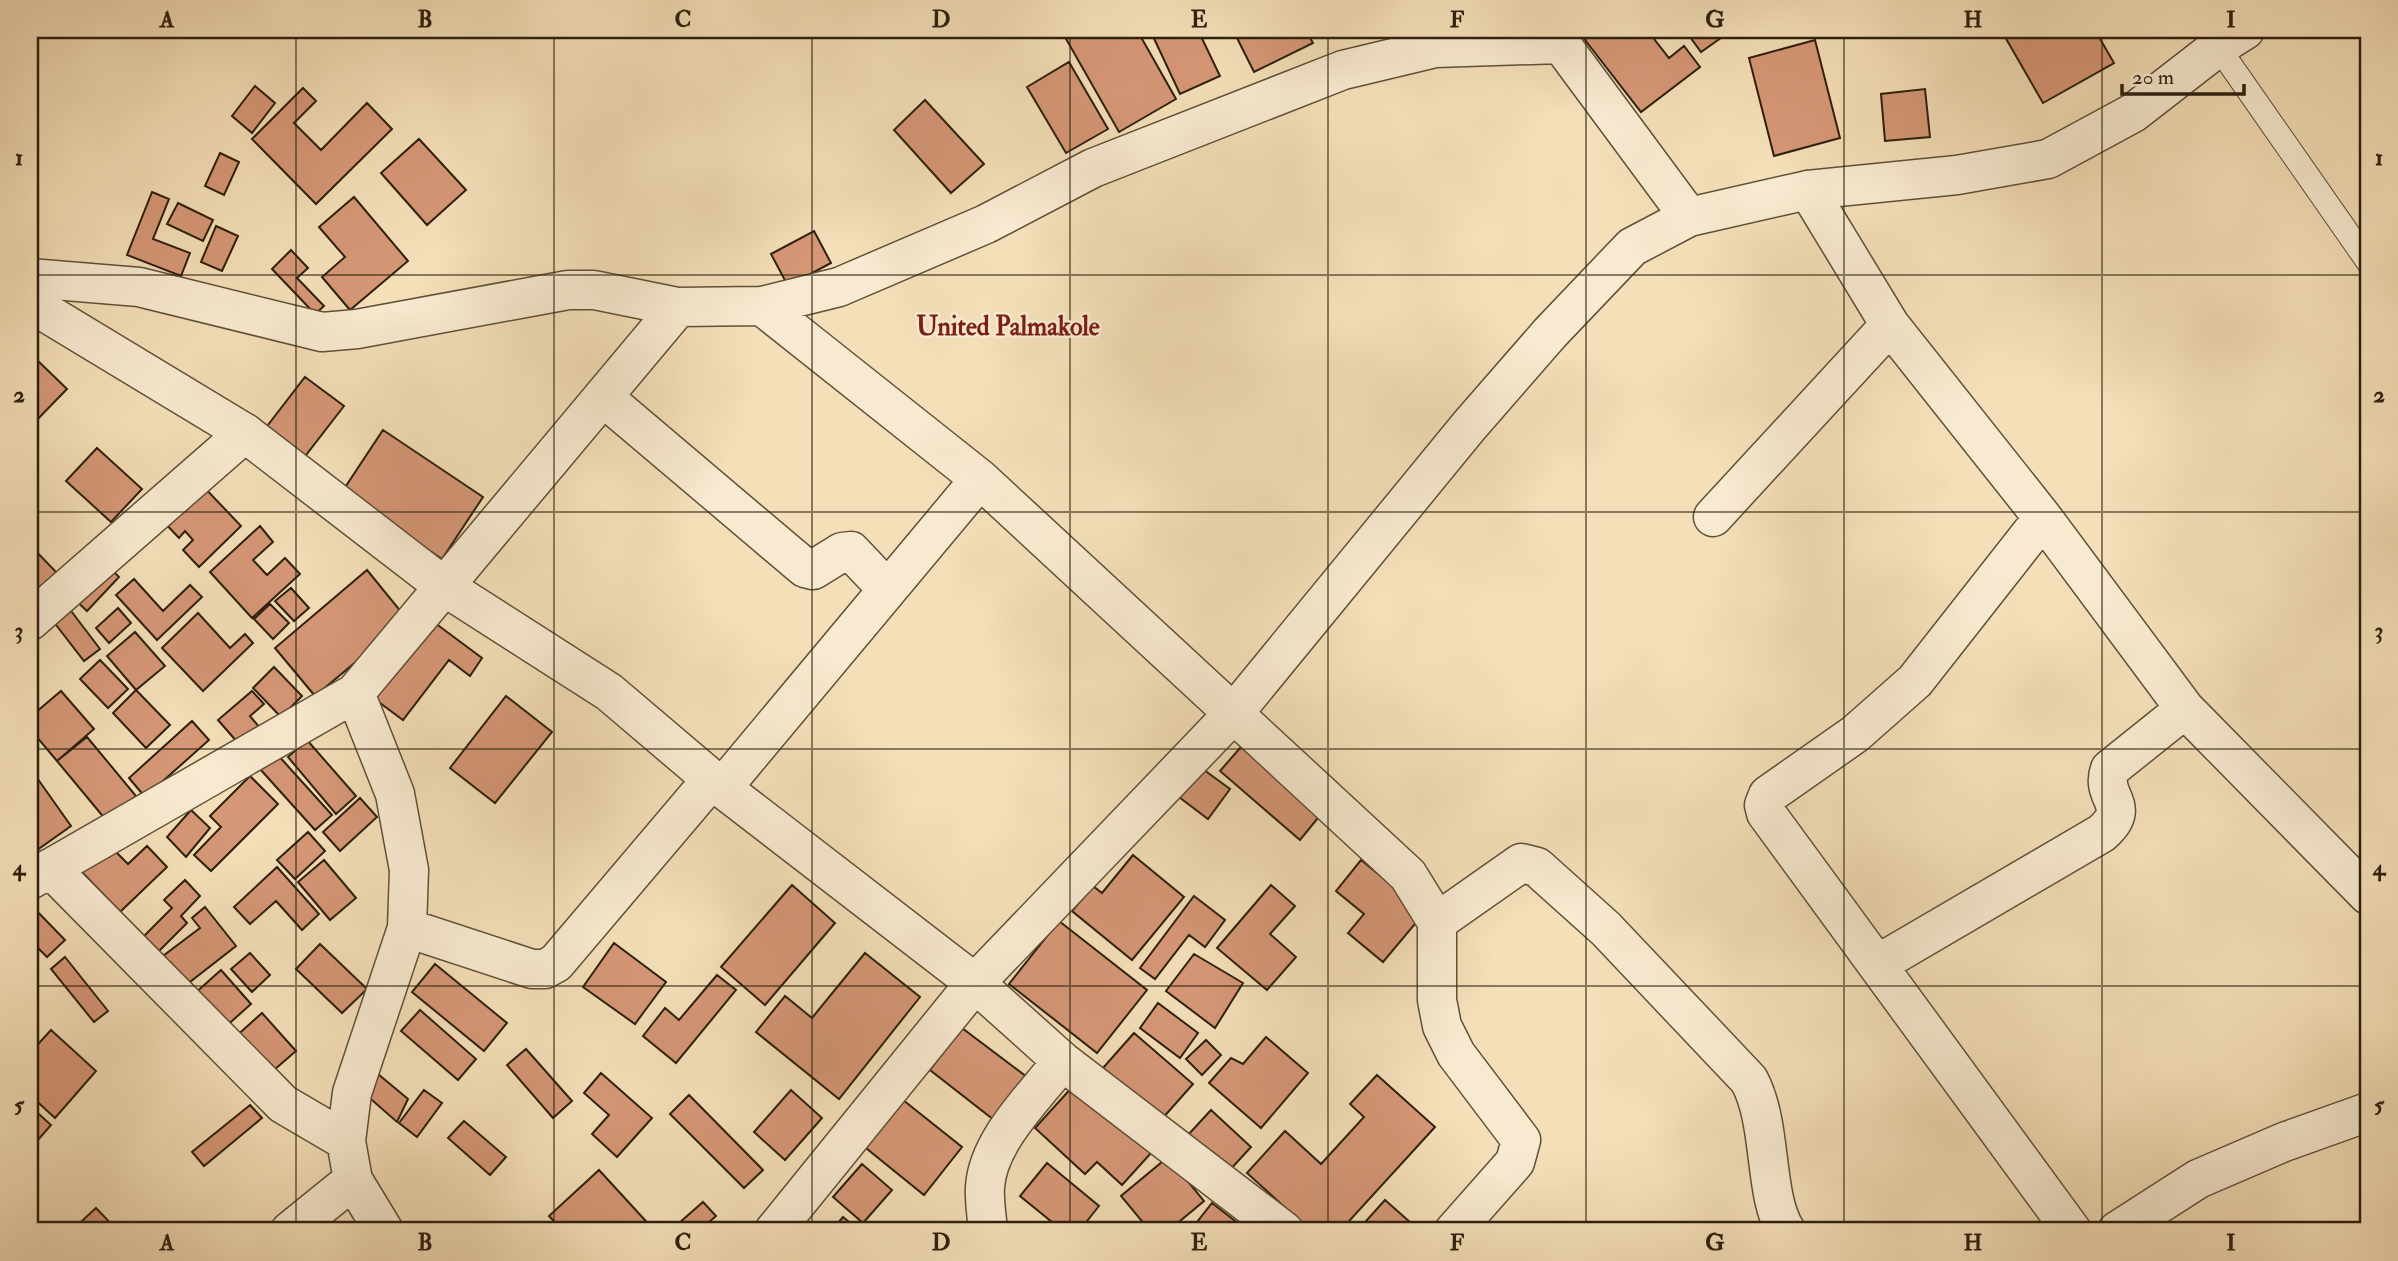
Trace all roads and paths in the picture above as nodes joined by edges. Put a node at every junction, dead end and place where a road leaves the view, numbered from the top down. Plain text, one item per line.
1 (1566, 34) edge
2 (2231, 38) edge
3 (1808, 190) junction
4 (1689, 217) junction
5 (2368, 262) edge
6 (30, 278) edge
7 (30, 303) edge
8 (762, 306) junction
9 (678, 307) junction
10 (1890, 325) junction
11 (604, 397) junction
12 (245, 433) junction
13 (980, 479) junction
14 (1713, 517) dead end
15 (2043, 518) junction
16 (445, 587) junction
17 (887, 589) junction
18 (30, 621) edge
19 (355, 693) junction
20 (2185, 709) junction
21 (1233, 713) junction
22 (717, 784) junction
23 (40, 874) edge
24 (2368, 895) edge
25 (1437, 922) junction
26 (407, 928) junction
27 (1878, 964) junction
28 (975, 983) junction
29 (1062, 1061) junction
30 (2368, 1112) edge
31 (346, 1141) junction
32 (353, 1180) junction
33 (290, 1231) edge
34 (384, 1231) edge
35 (774, 1231) edge
36 (988, 1231) edge
37 (1284, 1231) edge
38 (1454, 1231) edge
39 (1786, 1231) edge
40 (2072, 1231) edge
41 (2117, 1231) edge

1 - 4 street
1 - 8 street
2 - 3 street
2 - 5 lane
3 - 4 street
3 - 10 street
4 - 21 street
6 - 9 street
7 - 12 street
8 - 9 street
8 - 13 street
9 - 11 street
10 - 14 street
10 - 15 street
11 - 16 street
11 - 17 street
12 - 16 street
12 - 18 street
13 - 17 street
13 - 21 street
15 - 20 street
15 - 27 street
16 - 19 street
16 - 22 street
17 - 22 street
19 - 23 street
19 - 26 street
20 - 24 street
20 - 27 street
21 - 25 street
21 - 28 street
22 - 26 street
22 - 28 street
23 - 31 street
25 - 38 street
25 - 39 street
26 - 31 street
27 - 40 street
28 - 29 street
28 - 35 street
29 - 36 street
29 - 37 street
30 - 41 street
31 - 32 street
32 - 33 street
32 - 34 street

